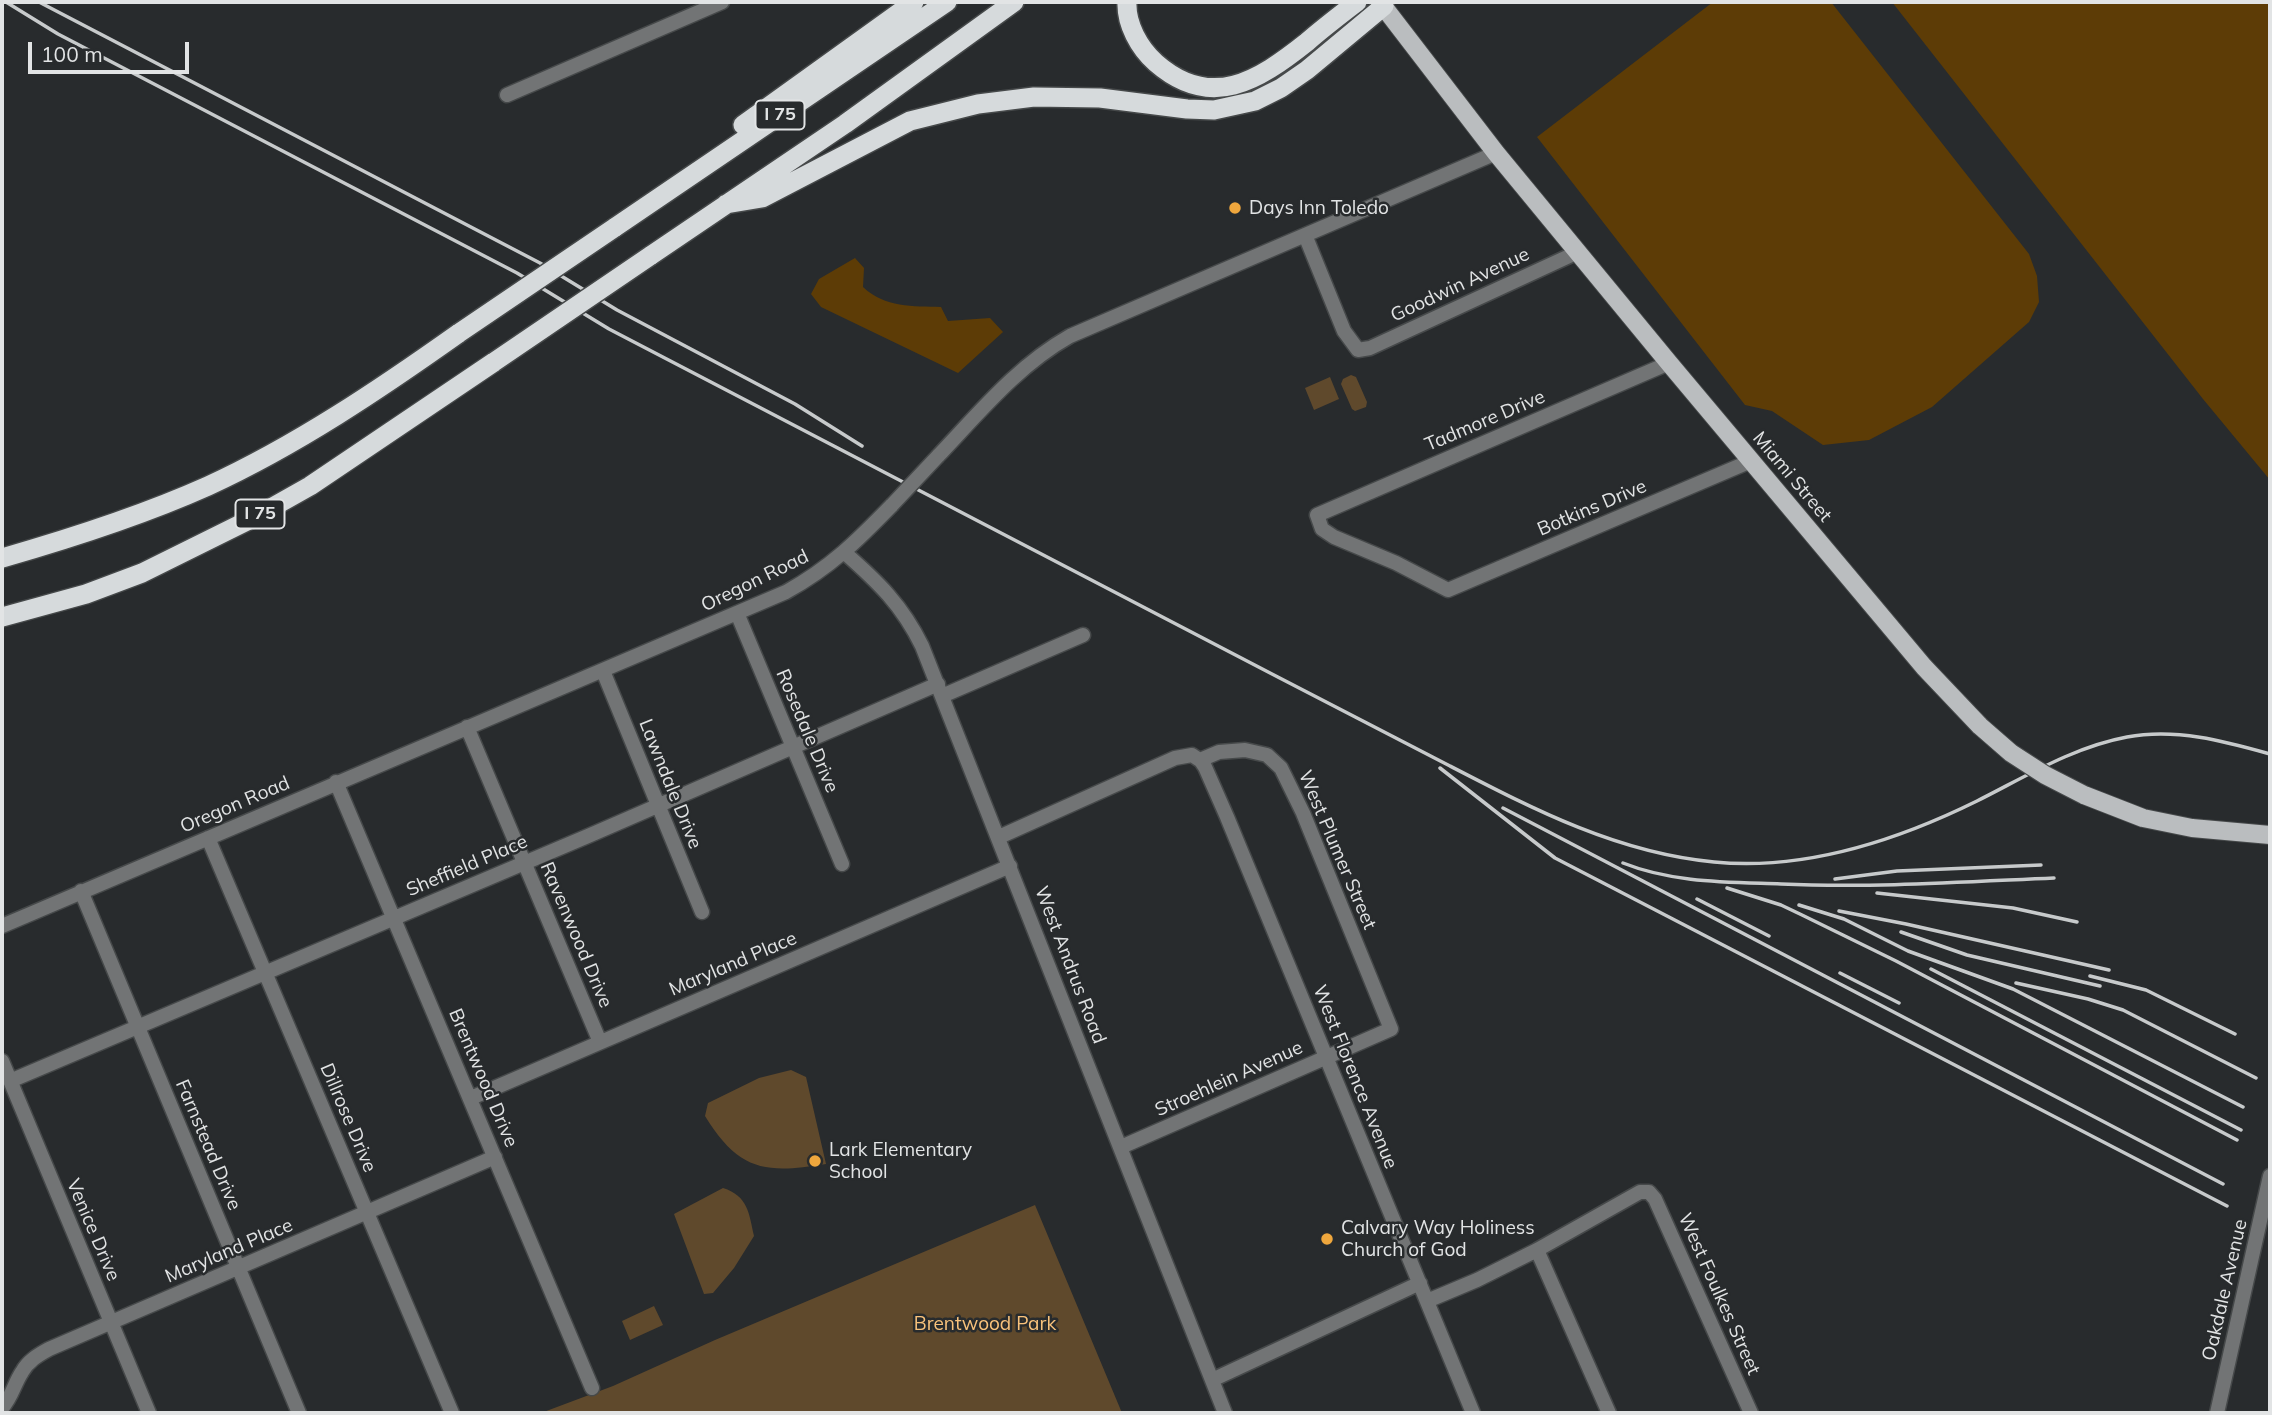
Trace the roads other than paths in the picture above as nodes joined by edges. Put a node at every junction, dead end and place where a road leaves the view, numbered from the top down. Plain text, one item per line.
1 (722, 2) edge
2 (914, 2) edge
3 (947, 2) edge
4 (1014, 2) edge
5 (1127, 2) edge
6 (1357, 2) edge
7 (1382, 4) edge
8 (507, 95) dead end
9 (1496, 153) junction
10 (726, 204) junction
11 (614, 228) junction
12 (1305, 235) junction
13 (1578, 252) junction
14 (1669, 363) junction
15 (1751, 461) junction
16 (845, 553) junction
17 (2, 558) edge
18 (1448, 590) joint
19 (737, 613) junction
20 (5, 617) edge
21 (1083, 635) dead end
22 (603, 671) junction
23 (940, 690) junction
24 (467, 727) junction
25 (793, 747) junction
26 (1198, 758) junction
27 (336, 782) junction
28 (660, 805) junction
29 (2270, 835) edge
30 (208, 838) junction
31 (999, 838) junction
32 (524, 862) junction
33 (842, 864) dead end
34 (1010, 866) junction
35 (81, 891) junction
36 (702, 912) dead end
37 (394, 918) junction
38 (2, 926) edge
39 (266, 973) junction
40 (138, 1027) junction
41 (1391, 1029) joint
42 (600, 1042) junction
43 (1327, 1058) junction
44 (2, 1061) edge
45 (10, 1081) junction
46 (471, 1098) junction
47 (1121, 1147) junction
48 (495, 1157) junction
49 (2270, 1176) edge
50 (367, 1213) junction
51 (1537, 1250) junction
52 (238, 1268) junction
53 (1420, 1283) junction
54 (1427, 1301) junction
55 (112, 1322) junction
56 (1212, 1380) junction
57 (593, 1388) dead end
58 (2, 1408) edge
59 (149, 1413) edge
60 (299, 1413) edge
61 (452, 1413) edge
62 (1225, 1413) edge
63 (1473, 1413) edge
64 (1609, 1413) edge
65 (1751, 1413) edge
66 (2217, 1413) edge

1 - 8 street
2 - 11 highway
3 - 11 highway, I 75 / I 75
4 - 10 highway, I 75
5 - 6 highway
7 - 9 main road, Miami Street
7 - 10 highway
9 - 12 street, Oregon Road
9 - 13 main road, Miami Street
10 - 20 highway, I 75 / I 75, bridge
11 - 17 highway, I 75 / I 75, bridge
12 - 13 street, Goodwin Avenue
12 - 16 street, Oregon Road, bridge
13 - 14 main road, Miami Street
14 - 15 main road, Miami Street
14 - 18 street, Tadmore Drive
15 - 18 street, Botkins Drive
15 - 29 main road, Miami Street, bridge
16 - 19 street, Oregon Road
16 - 23 street, West Andrus Road
19 - 22 street, Oregon Road
19 - 25 street, Rosedale Drive
21 - 23 street, Sheffield Place
22 - 24 street, Oregon Road
22 - 28 street, Lawndale Drive
23 - 25 street, Sheffield Place
23 - 31 street, West Andrus Road
24 - 27 street, Oregon Road
24 - 32 street, Ravenwood Drive
25 - 28 street, Sheffield Place
25 - 33 street, Rosedale Drive
26 - 31 street, West Plumer Street
26 - 41 street, West Plumer Street
26 - 43 street, West Florence Avenue
27 - 30 street, Oregon Road
27 - 37 street, Brentwood Drive
28 - 32 street, Sheffield Place
28 - 36 street, Lawndale Drive
30 - 35 street, Oregon Road
30 - 39 street, Dillrose Drive
31 - 34 street, West Andrus Road
32 - 37 street, Sheffield Place
32 - 42 street, Ravenwood Drive
34 - 42 street, Maryland Place
34 - 47 street, West Andrus Road
35 - 38 street, Oregon Road
35 - 40 street, Farnstead Drive
37 - 39 street, Sheffield Place
37 - 46 street, Brentwood Drive
39 - 40 street, Sheffield Place
39 - 50 street, Dillrose Drive
40 - 45 street, Sheffield Place
40 - 52 street, Farnstead Drive
41 - 43 street, Stroehlein Avenue
42 - 46 street, Maryland Place
43 - 47 street, Stroehlein Avenue
43 - 53 street, West Florence Avenue
44 - 45 street, Venice Drive
45 - 55 street, Venice Drive
46 - 48 street, Brentwood Drive
47 - 56 street, West Andrus Road
48 - 50 street, Maryland Place
48 - 57 street, Brentwood Drive
49 - 66 street, Oakdale Avenue
50 - 52 street, Maryland Place
50 - 61 street, Dillrose Drive
51 - 54 street
51 - 64 street
51 - 65 street, West Foulkes Street
52 - 55 street, Maryland Place
52 - 60 street, Farnstead Drive
53 - 54 street, West Florence Avenue
53 - 56 street
54 - 63 street, West Florence Avenue
55 - 58 street, Maryland Place
55 - 59 street, Venice Drive
56 - 62 street, West Andrus Road

